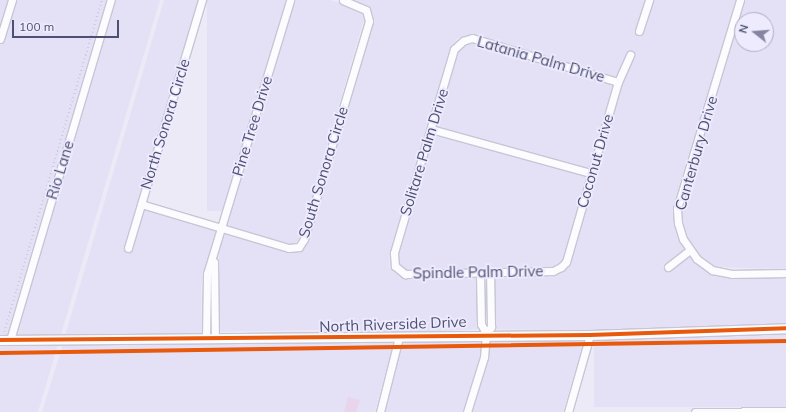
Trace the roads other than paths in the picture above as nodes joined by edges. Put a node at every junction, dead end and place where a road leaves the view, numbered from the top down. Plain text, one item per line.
1 (12, 0) edge
2 (110, 0) edge
3 (202, 0) edge
4 (290, 0) edge
5 (343, 0) edge
6 (649, 0) edge
7 (740, 0) edge
8 (640, 31) dead end
9 (0, 39) edge
10 (463, 41) joint
11 (630, 55) dead end
12 (618, 82) junction
13 (431, 129) junction
14 (591, 173) junction
15 (141, 204) junction
16 (221, 228) junction
17 (128, 248) dead end
18 (690, 250) junction
19 (395, 266) joint
20 (561, 267) joint
21 (668, 267) dead end
22 (480, 272) junction
23 (490, 272) junction
24 (786, 273) edge
25 (786, 328) edge
26 (486, 333) junction
27 (590, 334) junction
28 (399, 337) junction
29 (210, 339) junction
30 (0, 340) edge
31 (10, 340) junction
32 (786, 411) edge
33 (380, 412) edge
34 (468, 412) edge
35 (568, 412) edge
36 (695, 412) edge
37 (774, 412) edge

1 - 9 street
2 - 31 street, Rio Lane
3 - 15 street, North Sonora Circle
4 - 16 street, Pine Tree Drive
5 - 16 street, South Sonora Circle
6 - 8 street
7 - 18 street, Canterbury Drive
10 - 12 street, Latania Palm Drive
10 - 13 street, Solitare Palm Drive
11 - 12 street, Coconut Drive
12 - 14 street, Coconut Drive
13 - 14 street
13 - 19 street, Solitare Palm Drive
14 - 20 street, Coconut Drive
15 - 16 street, South Sonora Circle
15 - 17 street, North Sonora Circle
16 - 29 street, Pine Tree Drive
18 - 21 street
18 - 24 street, Canterbury Drive
19 - 22 street, Spindle Palm Drive
20 - 23 street, Spindle Palm Drive
22 - 23 street, Spindle Palm Drive
22 - 26 street
23 - 26 street
25 - 27 street, North Riverside Drive
26 - 27 street, North Riverside Drive
26 - 28 street, North Riverside Drive
26 - 34 street
27 - 35 street
28 - 29 street, North Riverside Drive
28 - 33 street
29 - 31 street, North Riverside Drive
30 - 31 street, North Riverside Drive
32 - 37 street
36 - 37 street

